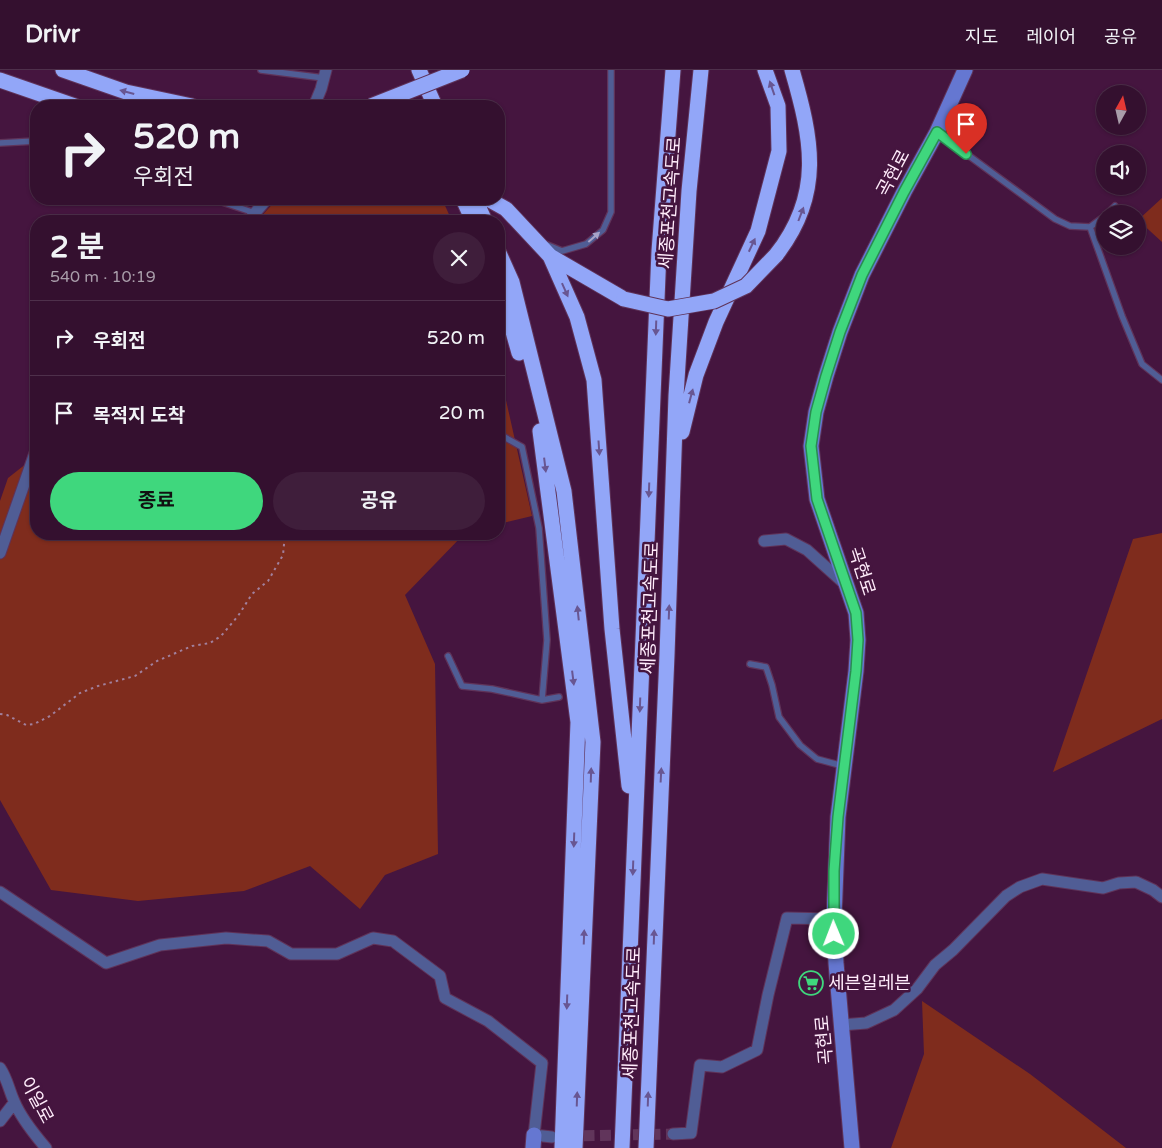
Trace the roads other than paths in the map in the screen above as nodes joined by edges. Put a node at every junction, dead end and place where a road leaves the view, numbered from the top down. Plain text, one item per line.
1 (63, 70) edge
2 (261, 70) edge
3 (408, 70) edge
4 (419, 70) edge
5 (462, 70) edge
6 (610, 70) edge
7 (673, 70) edge
8 (701, 70) edge
9 (765, 70) edge
10 (792, 70) edge
11 (965, 70) edge
12 (324, 74) edge
13 (0, 80) edge
14 (58, 100) edge
15 (164, 100) edge
16 (316, 100) edge
17 (386, 100) edge
18 (420, 100) edge
19 (432, 100) edge
20 (937, 132) junction
21 (30, 141) edge
22 (0, 143) edge
23 (226, 205) edge
24 (262, 205) edge
25 (499, 205) edge
26 (247, 215) edge
27 (253, 215) edge
28 (1096, 222) edge
29 (1090, 227) junction
30 (534, 239) junction
31 (550, 256) junction
32 (505, 266) edge
33 (505, 301) edge
34 (1162, 380) edge
35 (505, 437) edge
36 (30, 467) edge
37 (672, 513) junction
38 (764, 541) dead end
39 (0, 553) edge
40 (849, 588) junction
41 (448, 656) dead end
42 (750, 664) dead end
43 (559, 697) dead end
44 (542, 700) junction
45 (843, 766) junction
46 (634, 837) junction
47 (0, 892) edge
48 (1162, 897) edge
49 (834, 919) junction
50 (841, 1025) junction
51 (0, 1068) edge
52 (14, 1102) junction
53 (0, 1121) edge
54 (673, 1134) tunnel mouth
55 (534, 1141) edge
56 (557, 1142) edge
57 (46, 1148) edge
58 (575, 1148) edge
59 (622, 1148) edge
60 (646, 1148) edge
61 (852, 1148) edge

15 -> 1 highway
2 - 12 lane
3 - 18 highway
4 - 19 highway
5 - 17 highway, bridge
30 -> 6 lane
7 -> 46 highway, 세종포천고속도로
8 - 37 highway, 세종포천고속도로
37 -> 9 highway
31 -> 10 highway, bridge
11 - 20 main road, 곡현로
12 - 16 street
13 - 14 highway
20 - 29 lane
20 - 40 main road, 곡현로
21 - 22 lane
23 - 26 lane
24 - 27 street
25 - 30 highway
28 - 29 lane
29 - 34 lane
30 - 31 highway
31 -> 46 highway
58 -> 32 highway
33 -> 56 highway
35 - 44 lane
36 - 39 street
60 -> 37 highway, 세종포천고속도로
38 - 40 street
40 - 45 main road, 곡현로
41 - 44 lane
42 - 45 lane
43 - 44 lane
45 - 49 main road, 곡현로
46 -> 59 highway, 세종포천고속도로
47 - 55 street
48 - 50 street
49 - 50 main road, 곡현로
49 - 54 street
50 - 61 main road, 곡현로
51 - 52 street, 이일로
52 - 53 street
52 - 57 street, 이일로
55 - 56 street

